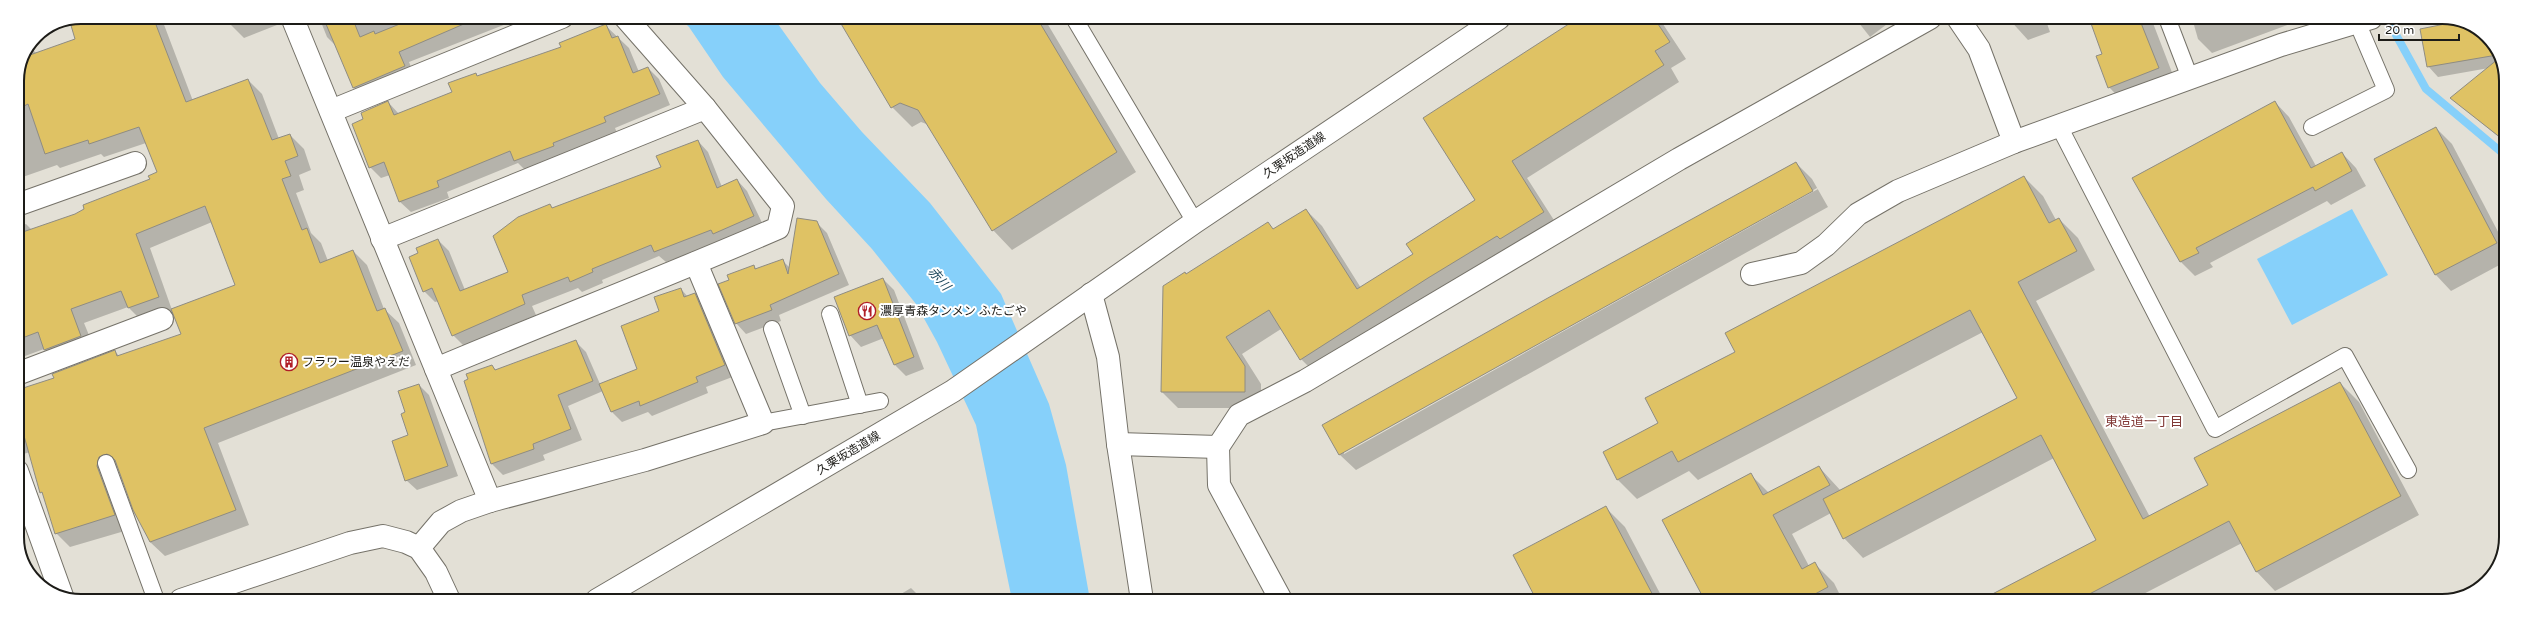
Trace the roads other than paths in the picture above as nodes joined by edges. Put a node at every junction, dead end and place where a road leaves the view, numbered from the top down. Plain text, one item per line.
1 (295, 24) edge
2 (545, 24) edge
3 (632, 24) edge
4 (1078, 24) edge
5 (1490, 24) edge
6 (1919, 24) edge
7 (1962, 24) edge
8 (2169, 24) edge
9 (2351, 24) edge
10 (2365, 24) edge
11 (2190, 78) junction
12 (705, 108) junction
13 (330, 111) junction
14 (2059, 126) junction
15 (2312, 127) dead end
16 (2014, 142) junction
17 (135, 163) dead end
18 (24, 203) edge
19 (1195, 222) junction
20 (382, 239) junction
21 (696, 263) junction
22 (1752, 274) dead end
23 (1091, 294) junction
24 (830, 314) dead end
25 (162, 320) dead end
26 (772, 329) dead end
27 (436, 369) junction
28 (24, 371) edge
29 (880, 401) dead end
30 (860, 405) junction
31 (802, 416) junction
32 (762, 423) junction
33 (1118, 444) junction
34 (1218, 447) junction
35 (106, 463) dead end
36 (2408, 470) dead end
37 (24, 490) edge
38 (490, 501) junction
39 (419, 548) junction
40 (60, 589) edge
41 (154, 594) edge
42 (199, 594) edge
43 (445, 594) edge
44 (607, 594) edge
45 (1141, 594) edge
46 (1278, 594) edge

1 - 13 street
2 - 13 street
3 - 12 street
4 - 19 lane
5 - 19 street, 久栗坂造道線
6 - 34 street
7 - 16 street
8 - 11 lane
9 - 11 street
10 - 15 lane
11 - 14 street
12 - 20 street
12 - 21 street
13 - 20 street
14 - 16 street
14 - 36 lane
16 - 22 street
17 - 18 street
19 - 23 street, 久栗坂造道線
20 - 27 street
21 - 27 street
21 - 32 street
23 - 33 street
23 - 44 street, 久栗坂造道線
24 - 30 lane
25 - 28 street
26 - 31 lane
27 - 38 street
29 - 30 lane
30 - 31 lane
31 - 32 lane
32 - 38 street
33 - 34 street
33 - 45 street
34 - 46 street
35 - 41 lane
37 - 40 street
38 - 39 street
39 - 42 street
39 - 43 street

